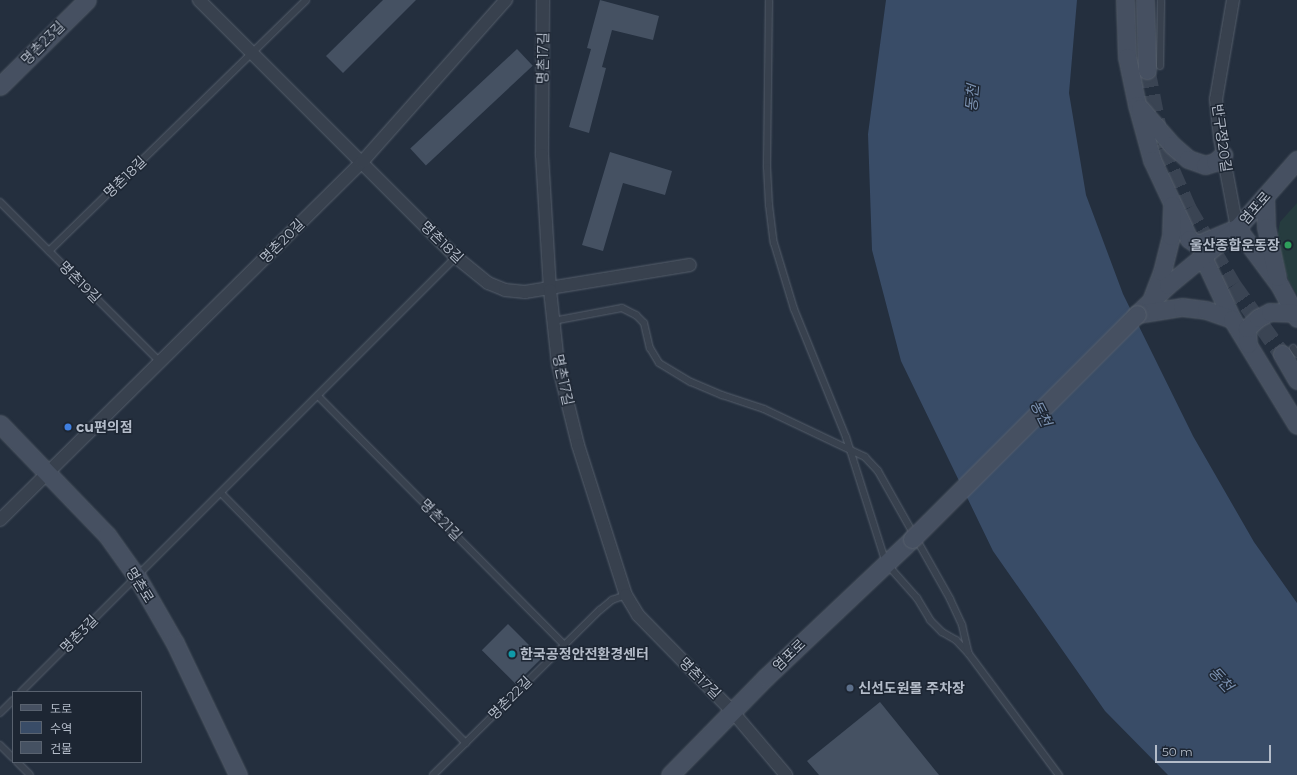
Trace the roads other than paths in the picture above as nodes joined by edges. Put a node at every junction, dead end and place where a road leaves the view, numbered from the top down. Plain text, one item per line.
1 (87, 0) edge
2 (199, 0) edge
3 (306, 0) edge
4 (506, 0) edge
5 (543, 0) edge
6 (769, 0) edge
7 (1124, 0) edge
8 (1145, 0) edge
9 (1161, 0) edge
10 (1233, 0) edge
11 (252, 53) junction
12 (1154, 68) joint
13 (0, 86) edge
14 (1137, 105) junction
15 (1223, 155) junction
16 (1297, 160) edge
17 (362, 162) junction
18 (1265, 196) junction
19 (1172, 199) junction
20 (0, 202) edge
21 (1237, 228) junction
22 (49, 251) junction
23 (456, 257) junction
24 (1203, 257) junction
25 (690, 265) dead end
26 (1280, 286) junction
27 (550, 290) junction
28 (1143, 309) junction
29 (1295, 316) edge
30 (1232, 319) junction
31 (553, 321) junction
32 (1248, 344) junction
33 (1290, 352) tunnel mouth
34 (160, 362) junction
35 (1297, 380) edge
36 (318, 396) junction
37 (0, 424) edge
38 (1297, 425) edge
39 (851, 450) junction
40 (48, 472) junction
41 (221, 493) junction
42 (0, 520) edge
43 (886, 563) junction
44 (137, 577) junction
45 (626, 595) junction
46 (564, 645) junction
47 (969, 654) junction
48 (22, 691) edge
49 (12, 701) edge
50 (732, 711) junction
51 (0, 713) edge
52 (466, 743) junction
53 (0, 745) edge
54 (12, 757) edge
55 (18, 763) edge
56 (30, 775) edge
57 (238, 775) edge
58 (433, 775) edge
59 (670, 775) edge
60 (786, 775) edge
61 (1059, 775) edge

1 - 13 main road, 명촌23길
2 - 11 street, 명촌18길
3 - 11 lane
4 - 17 street, 명촌20길
5 - 27 street, 명촌17길
6 - 39 lane
7 - 14 main road
8 - 12 main road
9 - 12 lane
10 - 15 street, 반구정20길
11 - 17 street, 명촌18길
11 - 22 lane, 명촌18길
14 - 15 main road
14 - 19 main road
15 - 21 street, 반구정20길
16 - 18 main road, 염포로
17 - 23 street, 명촌18길
17 - 34 street, 명촌20길
18 - 21 main road, 염포로
18 - 26 main road
19 - 21 main road
19 - 28 main road
20 - 22 lane, 명촌19길
21 - 24 main road, 염포로
21 - 26 main road
22 - 34 lane, 명촌19길
23 - 27 street, 명촌18길
23 - 36 lane
24 - 28 main road, 염포로
24 - 30 main road
25 - 27 street, 명촌18길
26 - 29 main road
27 - 31 street, 명촌17길
28 - 30 main road
28 - 43 main road, 염포로, bridge
29 - 32 main road
30 - 32 main road
31 - 39 lane
31 - 45 street, 명촌17길
32 - 38 main road
33 - 35 main road
34 - 40 street, 명촌20길
36 - 41 lane
36 - 46 lane, 명촌21길
37 - 40 main road, 명촌로
39 - 43 lane
39 - 47 lane
40 - 42 street, 명촌20길
40 - 44 main road, 명촌로
41 - 44 lane
41 - 52 lane
43 - 47 lane
43 - 50 main road, 염포로
44 - 48 lane, 명촌3길
44 - 57 main road, 명촌로
45 - 46 lane, 명촌22길
45 - 50 street, 명촌17길
46 - 52 lane, 명촌22길
47 - 61 lane
49 - 51 lane
50 - 59 main road, 염포로
50 - 60 street, 명촌17길
52 - 58 lane, 명촌22길
53 - 54 lane
55 - 56 lane

